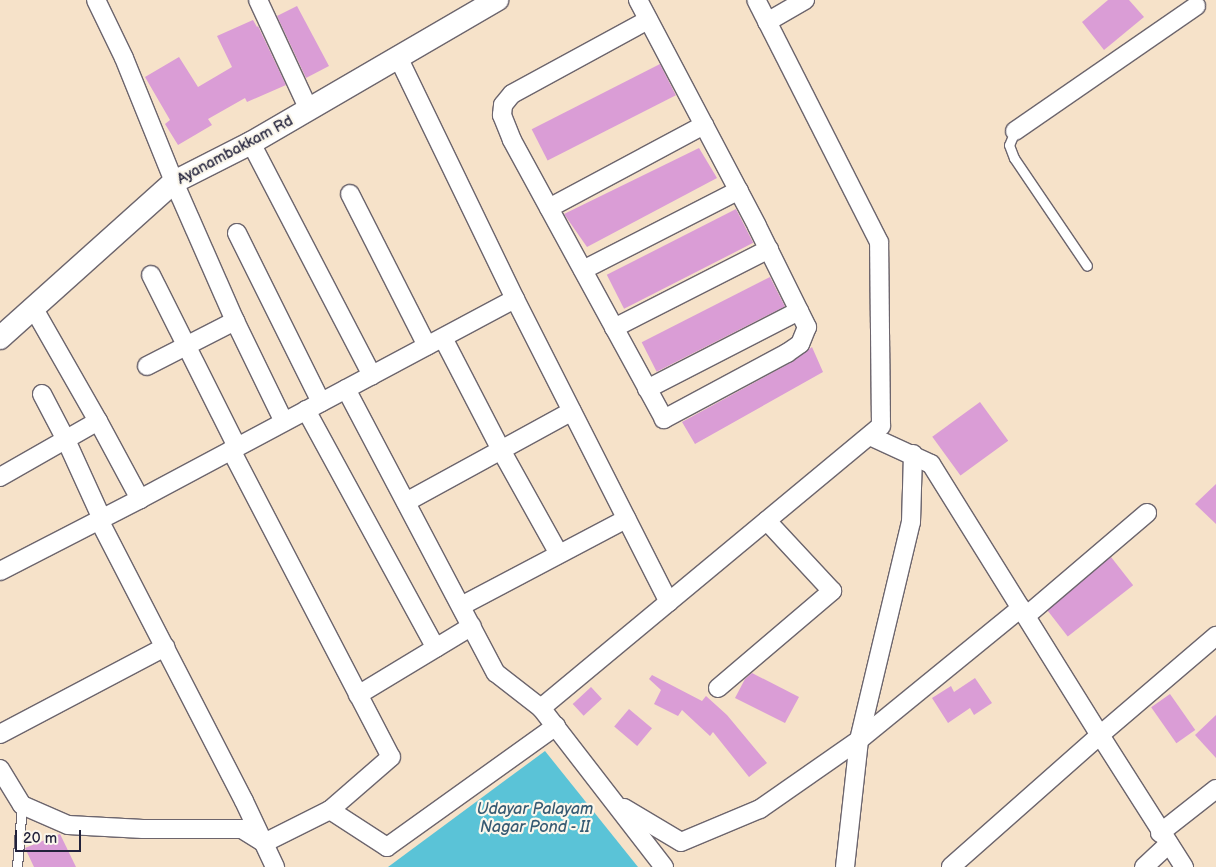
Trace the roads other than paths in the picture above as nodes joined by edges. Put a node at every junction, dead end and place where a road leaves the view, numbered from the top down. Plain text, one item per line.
1 (96, 0) edge
2 (258, 0) edge
3 (497, 0) edge
4 (638, 0) edge
5 (756, 0) edge
6 (805, 0) edge
7 (1197, 2) edge
8 (648, 20) junction
9 (767, 22) junction
10 (398, 57) junction
11 (309, 110) junction
12 (704, 125) junction
13 (1015, 131) joint
14 (251, 143) junction
15 (174, 182) junction
16 (738, 190) junction
17 (350, 194) dead end
18 (549, 208) junction
19 (237, 233) dead end
20 (769, 248) junction
21 (1087, 266) dead end
22 (583, 270) junction
23 (152, 275) dead end
24 (515, 300) junction
25 (34, 309) junction
26 (799, 311) junction
27 (235, 321) junction
28 (614, 328) junction
29 (0, 338) edge
30 (443, 338) junction
31 (186, 345) junction
32 (427, 346) junction
33 (147, 366) dead end
34 (372, 375) junction
35 (346, 388) junction
36 (647, 389) junction
37 (42, 394) dead end
38 (314, 406) junction
39 (572, 411) junction
40 (98, 421) junction
41 (284, 422) junction
42 (870, 436) junction
43 (66, 440) junction
44 (234, 448) junction
45 (501, 450) junction
46 (913, 454) junction
47 (0, 477) edge
48 (140, 499) junction
49 (406, 502) junction
50 (1147, 513) dead end
51 (100, 519) junction
52 (626, 519) junction
53 (767, 521) junction
54 (559, 554) junction
55 (0, 571) edge
56 (669, 602) junction
57 (461, 606) junction
58 (1024, 612) junction
59 (472, 626) junction
60 (1216, 636) edge
61 (165, 647) junction
62 (436, 648) junction
63 (718, 688) dead end
64 (358, 695) junction
65 (542, 708) junction
66 (556, 726) junction
67 (0, 734) edge
68 (1100, 735) junction
69 (860, 740) junction
70 (0, 769) edge
71 (1216, 789) edge
72 (614, 802) junction
73 (22, 805) junction
74 (330, 810) junction
75 (1165, 838) junction
76 (264, 843) junction
77 (18, 867) edge
78 (275, 867) edge
79 (664, 867) edge
80 (845, 867) edge
81 (951, 867) edge
82 (1144, 867) edge
83 (1184, 867) edge

1 - 15 street
2 - 11 street
3 - 10 street, Ayanambakkam Rd
4 - 8 street
5 - 9 street
6 - 9 street
7 - 13 street
8 - 12 street
8 - 18 street
9 - 42 street
10 - 11 street, Ayanambakkam Rd
10 - 24 street
11 - 14 street, Ayanambakkam Rd
12 - 16 street
12 - 18 street
13 - 21 lane
14 - 15 street, Ayanambakkam Rd
14 - 34 street
15 - 25 street, Ayanambakkam Rd
15 - 27 street
16 - 20 street
16 - 22 street
17 - 32 street
18 - 22 street
19 - 38 street
20 - 26 street
20 - 28 street
22 - 28 street
23 - 31 street
24 - 30 street
24 - 39 street
25 - 29 street, Ayanambakkam Rd
25 - 40 street
26 - 36 street
26 - 36 street
27 - 31 street
27 - 41 street
28 - 36 street
30 - 32 street
30 - 45 street
31 - 33 street
31 - 44 street
32 - 34 street
34 - 35 street
35 - 38 street
35 - 49 street
37 - 43 street
38 - 41 street
38 - 62 street
39 - 45 street
39 - 52 street
40 - 43 street
40 - 48 street
41 - 44 street
42 - 46 street
42 - 53 street
43 - 47 street
43 - 51 street
44 - 48 street
44 - 64 street
45 - 49 street
45 - 54 street
46 - 58 street
46 - 69 street
48 - 51 street
49 - 57 street
50 - 58 street
51 - 55 street
51 - 61 street
52 - 54 street
52 - 56 street
53 - 56 street
53 - 63 street
54 - 57 street
56 - 65 street
57 - 59 street
58 - 68 street
58 - 69 street
59 - 62 street
59 - 65 street
60 - 68 street
61 - 67 street
61 - 76 street
62 - 64 street
64 - 74 street
65 - 66 street
66 - 72 street
66 - 74 street
68 - 75 street
68 - 81 street
69 - 72 street
69 - 80 street
70 - 73 street
71 - 75 street
72 - 79 street
73 - 76 street
73 - 77 lane
74 - 76 street
75 - 82 street
75 - 83 street
76 - 78 street

